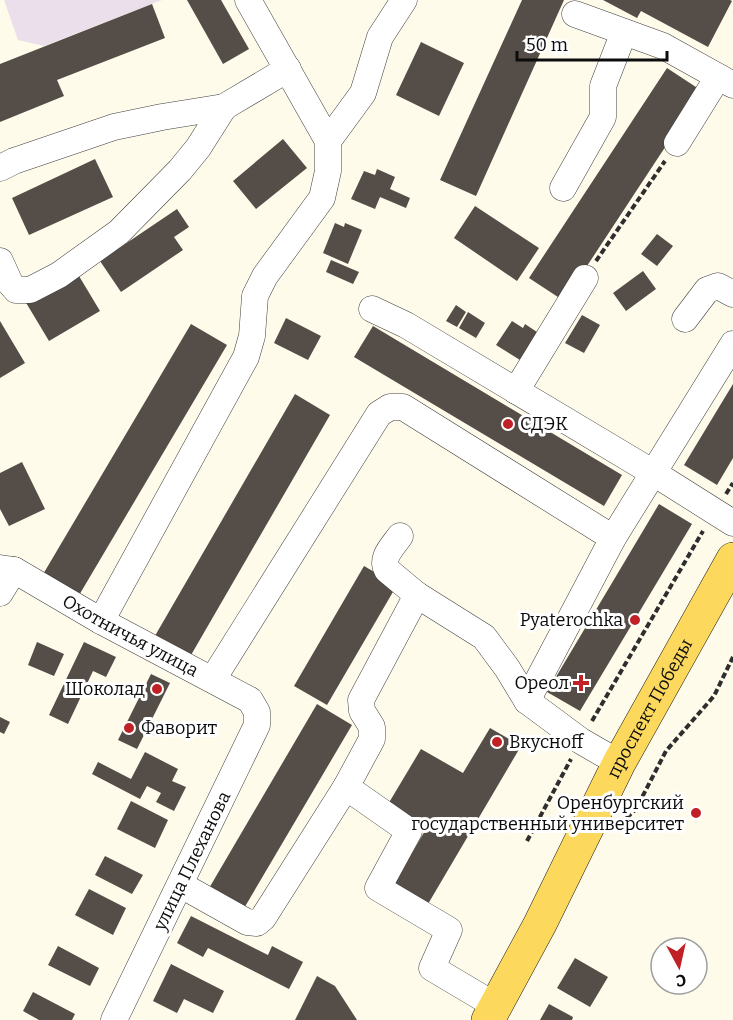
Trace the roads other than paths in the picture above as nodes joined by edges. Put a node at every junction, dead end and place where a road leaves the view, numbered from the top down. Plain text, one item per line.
1 (248, 0) edge
2 (404, 0) edge
3 (575, 14) dead end
4 (624, 32) junction
5 (288, 69) junction
6 (725, 81) edge
7 (224, 106) junction
8 (328, 141) junction
9 (677, 143) road end
10 (0, 168) edge
11 (563, 188) dead end
12 (0, 261) edge
13 (585, 278) road end
14 (733, 294) edge
15 (372, 309) dead end
16 (685, 320) dead end
17 (733, 344) edge
18 (516, 391) junction
19 (652, 472) junction
20 (724, 517) edge
21 (400, 536) dead end
22 (613, 538) junction
23 (733, 559) edge
24 (7, 569) edge
25 (0, 593) edge
26 (417, 595) junction
27 (101, 621) junction
28 (213, 679) junction
29 (250, 700) joint
30 (527, 701) junction
31 (619, 763) junction
32 (346, 787) junction
33 (181, 885) junction
34 (492, 1013) edge
35 (114, 1020) edge

1 - 5 street
2 - 8 street
3 - 4 street
4 - 6 street
4 - 11 street
5 - 7 street
5 - 8 street
6 - 9 street
7 - 10 street
7 - 12 street
8 - 27 street
13 - 18 street
14 - 16 street
15 - 18 street
17 - 19 street
18 - 19 street
19 - 20 street
19 - 22 street
21 - 26 street
22 - 28 street
22 - 30 street
23 - 31 main road, проспект Победы
24 - 25 street
24 - 27 street, Охотничья улица
26 - 30 street
26 - 32 street
27 - 28 street, Охотничья улица
28 - 29 street, Охотничья улица
29 - 33 street, улица Плеханова
30 - 31 street
31 - 34 main road, проспект Победы
32 - 33 street
32 - 34 street
33 - 35 street, улица Плеханова

